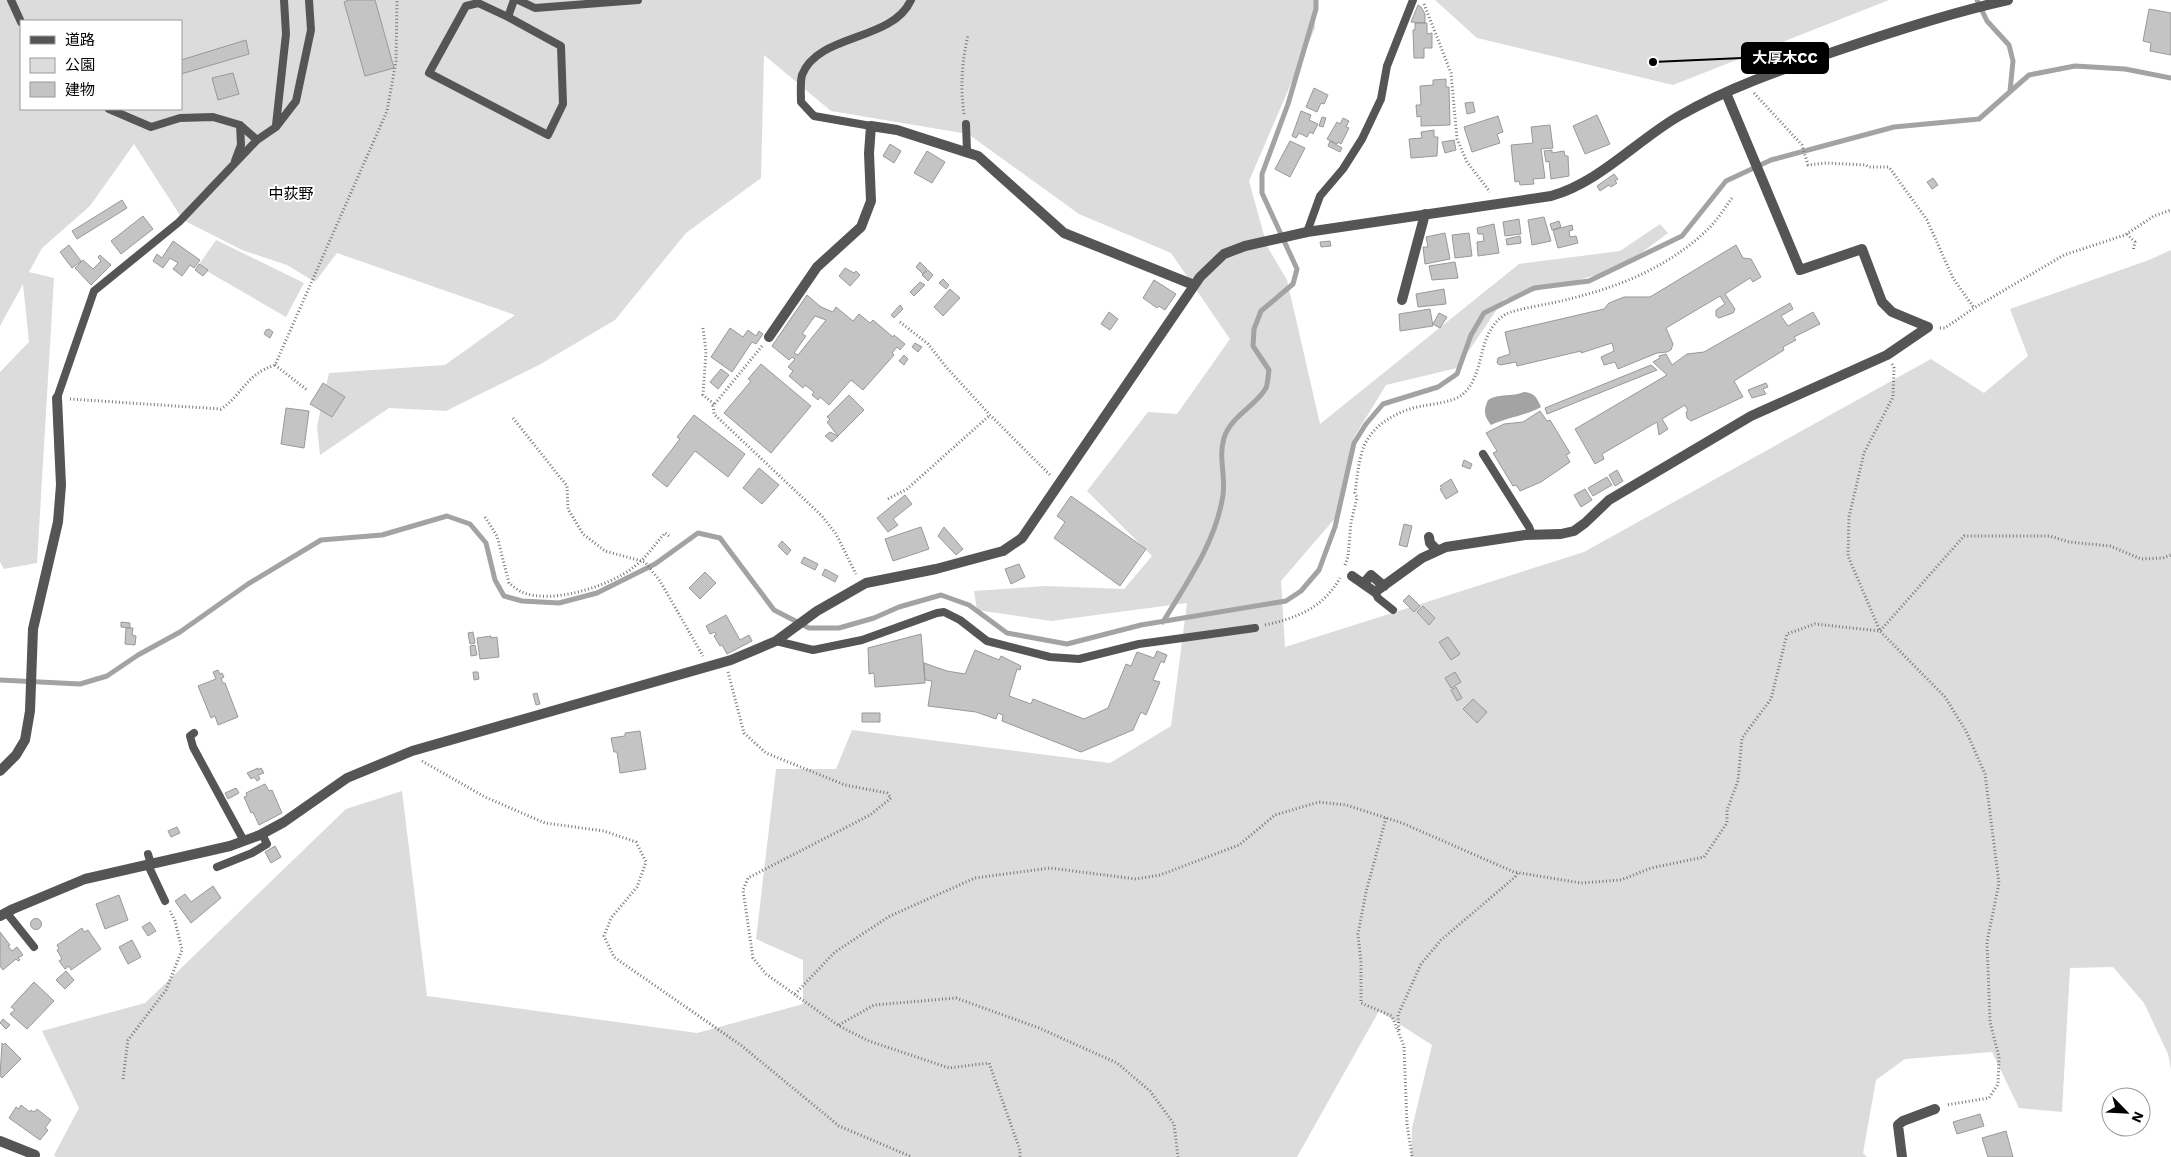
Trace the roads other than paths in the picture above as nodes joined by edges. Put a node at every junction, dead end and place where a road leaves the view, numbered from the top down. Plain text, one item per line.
1 (11, 0) edge
2 (284, 0) edge
3 (309, 0) edge
4 (514, 0) edge
5 (518, 0) edge
6 (638, 0) edge
7 (911, 0) edge
8 (1413, 0) edge
9 (2008, 0) edge
10 (508, 17) junction
11 (20, 20) edge
12 (1726, 92) junction
13 (111, 110) edge
14 (966, 124) road end
15 (240, 125) junction
16 (871, 126) junction
17 (276, 128) junction
18 (257, 140) junction
19 (967, 152) junction
20 (233, 165) junction
21 (1425, 214) junction
22 (1303, 233) junction
23 (1194, 285) junction
24 (1402, 300) dead end
25 (769, 337) road end
26 (57, 398) joint
27 (1483, 454) dead end
28 (1532, 535) junction
29 (1429, 537) dead end
30 (1437, 550) junction
31 (1352, 576) dead end
32 (1364, 584) junction
33 (1384, 586) junction
34 (1375, 592) junction
35 (1393, 610) dead end
36 (1255, 628) road end
37 (776, 641) junction
38 (194, 733) dead end
39 (0, 771) edge
40 (262, 834) junction
41 (244, 841) junction
42 (149, 861) junction
43 (217, 867) dead end
44 (165, 901) road end
45 (3, 914) edge
46 (34, 947) dead end
47 (1934, 1109) road end
48 (0, 1140) edge
49 (35, 1155) dead end
50 (1902, 1157) edge

1 - 11 lane
2 - 17 lane
3 - 17 lane
4 - 10 lane
5 - 6 lane
7 - 16 lane
8 - 22 lane
9 - 12 street
10 - 10 lane
12 - 21 street
12 - 28 street
13 - 15 lane
14 - 19 lane
15 - 18 lane
15 - 20 lane
16 - 19 street
16 - 25 street
17 - 18 lane
18 - 20 lane
19 - 23 street
20 - 26 lane
21 - 22 street
21 - 24 street
22 - 23 street
23 - 37 street
26 - 39 street
27 - 28 lane
28 - 30 street
29 - 30 street
30 - 33 street
31 - 32 street
32 - 33 street
32 - 34 street
33 - 34 street
34 - 35 lane
36 - 37 lane
37 - 40 street
38 - 41 lane
40 - 41 street
40 - 43 lane
41 - 42 street
42 - 44 lane
42 - 45 street
45 - 46 lane
47 - 50 street
48 - 49 street

